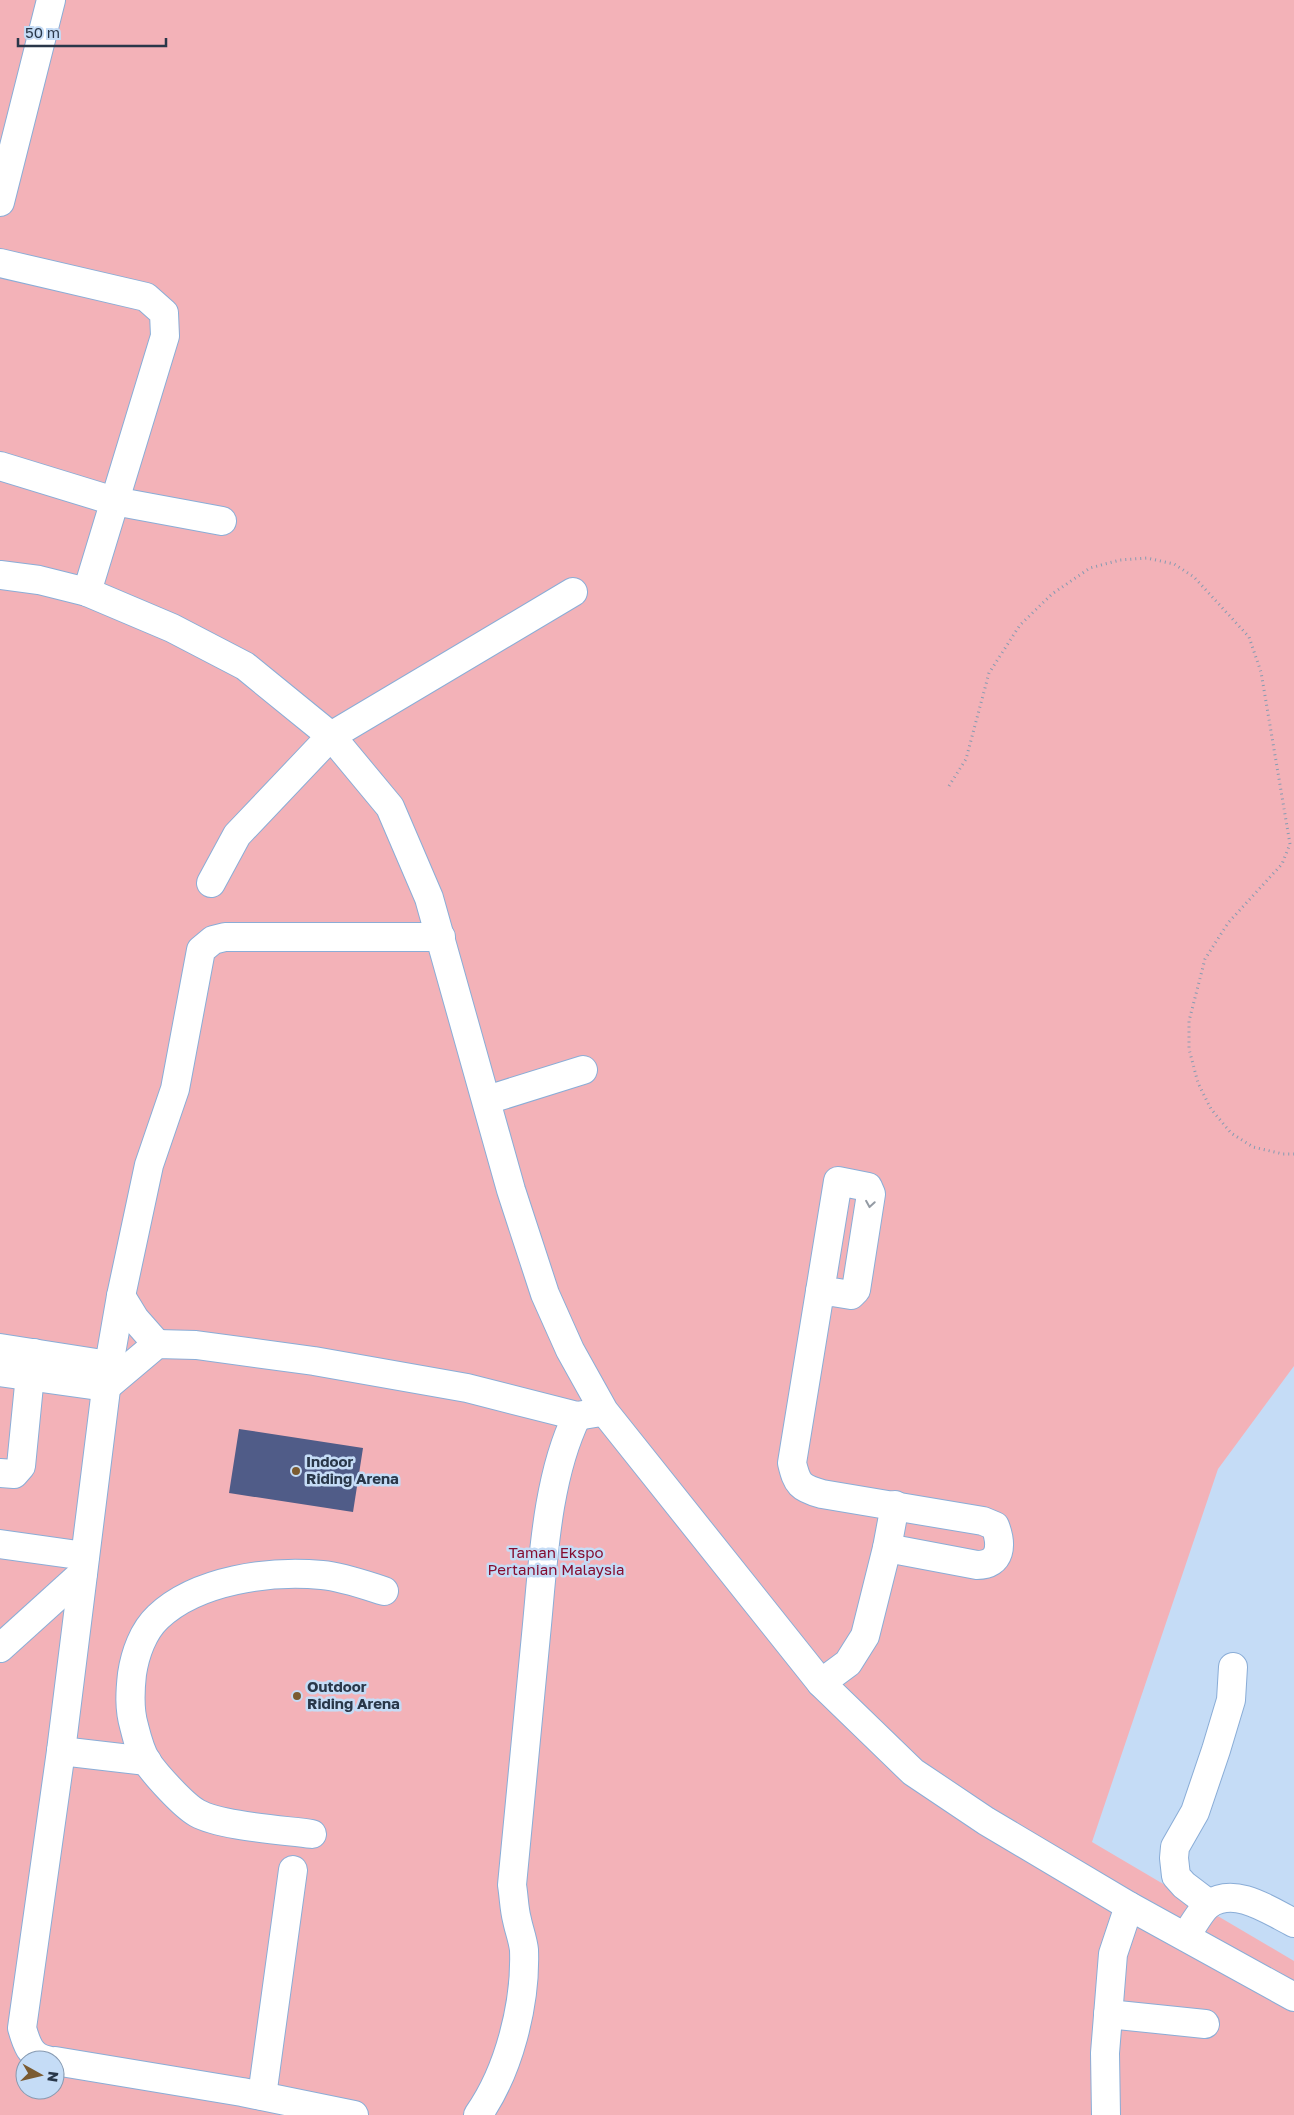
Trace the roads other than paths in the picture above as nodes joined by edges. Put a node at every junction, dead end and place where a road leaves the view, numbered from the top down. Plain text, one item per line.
1 (51, 0) edge
2 (0, 202) edge
3 (0, 263) edge
4 (0, 466) edge
5 (114, 501) junction
6 (222, 521) dead end
7 (0, 562) edge
8 (0, 576) edge
9 (39, 580) junction
10 (87, 592) junction
11 (574, 592) dead end
12 (331, 736) junction
13 (211, 883) dead end
14 (440, 937) junction
15 (583, 1070) dead end
16 (487, 1100) junction
17 (838, 1181) dead end
18 (121, 1296) junction
19 (157, 1344) junction
20 (0, 1348) edge
21 (32, 1364) junction
22 (0, 1372) edge
23 (108, 1376) junction
24 (604, 1412) junction
25 (577, 1416) junction
26 (0, 1473) edge
27 (894, 1505) junction
28 (0, 1544) edge
29 (886, 1548) junction
30 (84, 1565) junction
31 (384, 1591) dead end
32 (0, 1648) edge
33 (1233, 1667) dead end
34 (821, 1683) junction
35 (61, 1751) junction
36 (147, 1761) junction
37 (312, 1834) dead end
38 (293, 1870) dead end
39 (1209, 1904) junction
40 (1129, 1906) junction
41 (1294, 1923) edge
42 (1186, 1936) junction
43 (1294, 1997) edge
44 (1108, 2014) junction
45 (1205, 2024) dead end
46 (29, 2050) edge
47 (65, 2063) edge
48 (262, 2096) junction
49 (354, 2115) edge
50 (478, 2115) edge
51 (1106, 2115) edge

1 - 2 street
3 - 5 street
4 - 5 street
5 - 6 street
5 - 10 street
7 - 9 street
8 - 9 street
9 - 10 street
10 - 12 street
11 - 12 street
12 - 13 street
12 - 14 street
14 - 16 street
14 - 18 street
15 - 16 street
16 - 24 street
17 - 27 street
18 - 19 street
18 - 23 street
19 - 23 street
19 - 25 street
20 - 21 street
21 - 22 street
21 - 23 street
21 - 26 street
23 - 30 street
24 - 25 street
24 - 34 street
25 - 50 street
27 - 29 street
27 - 29 street
28 - 30 street
29 - 34 street
30 - 32 street
30 - 35 street
31 - 36 street
33 - 39 street
34 - 40 street
35 - 36 street
35 - 46 street
36 - 37 street
38 - 48 street
39 - 41 street
39 - 42 street
40 - 42 street
40 - 44 street
42 - 43 street
44 - 45 street
44 - 51 street
47 - 48 street
48 - 49 street

